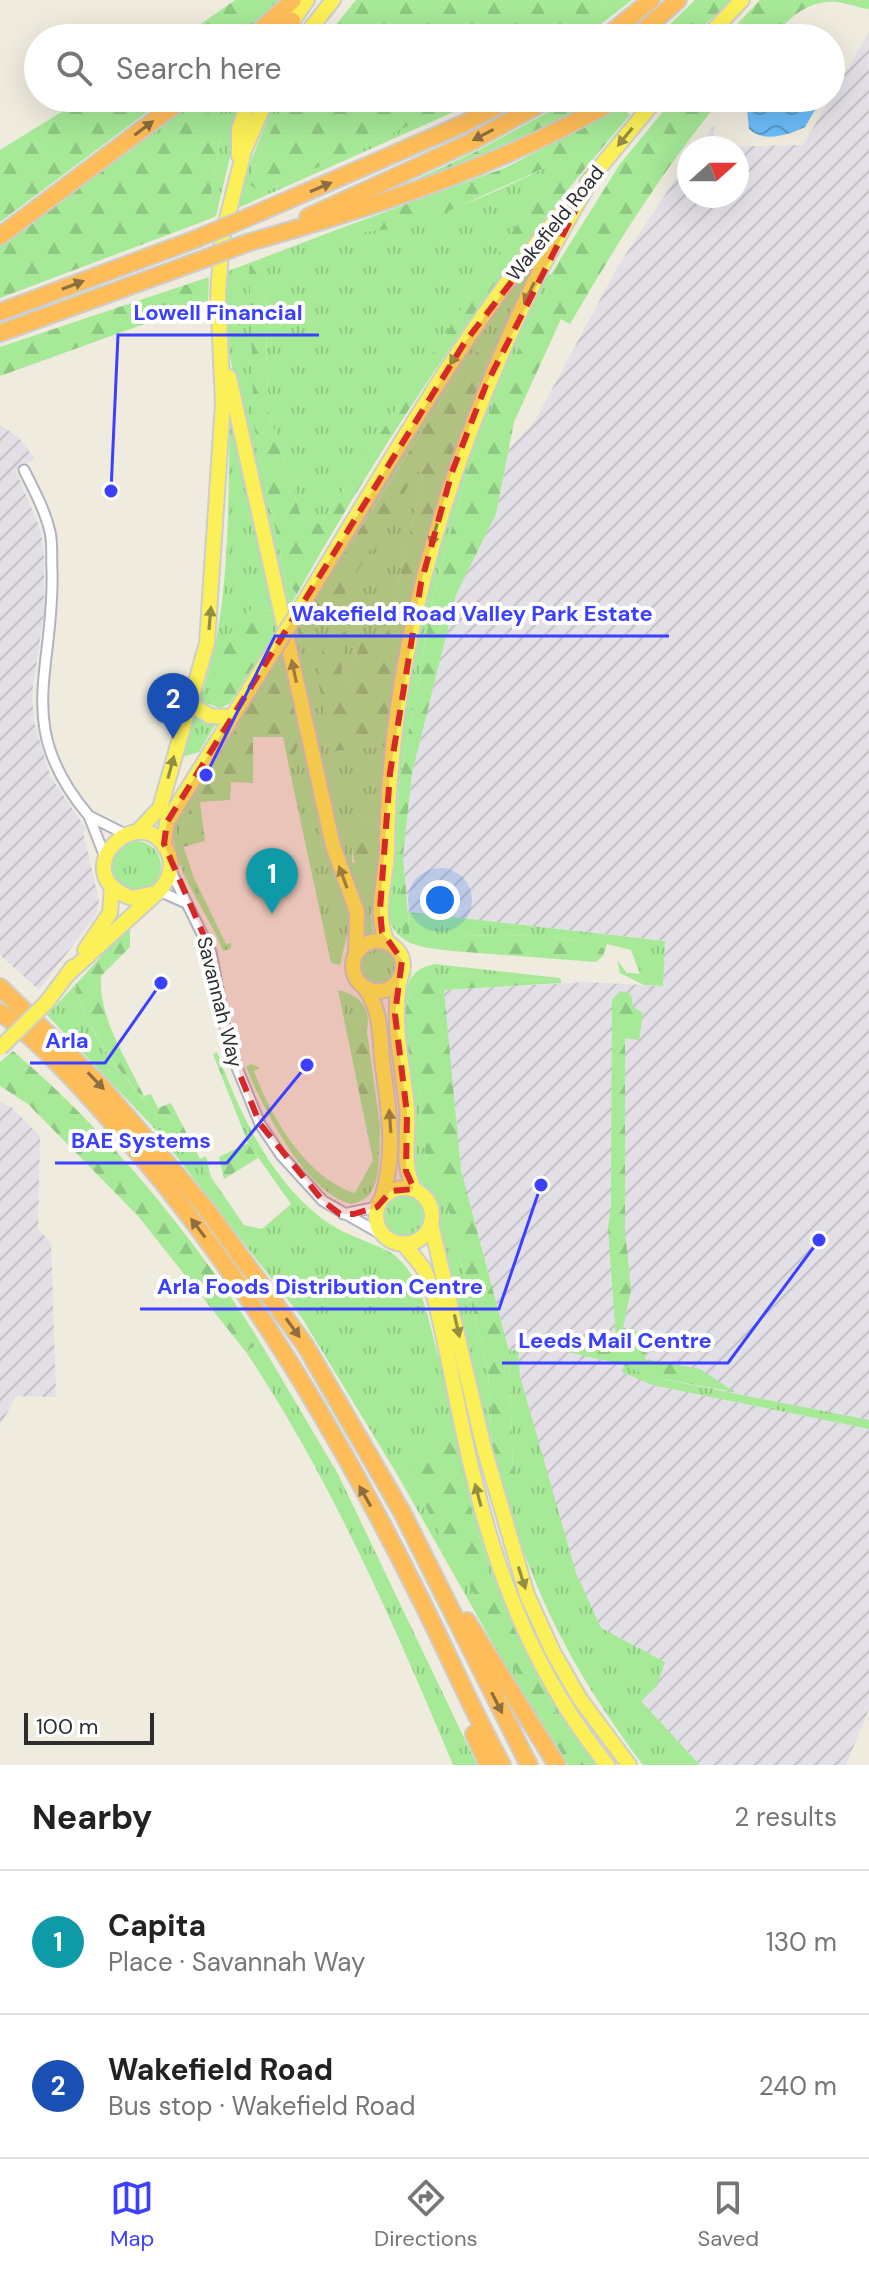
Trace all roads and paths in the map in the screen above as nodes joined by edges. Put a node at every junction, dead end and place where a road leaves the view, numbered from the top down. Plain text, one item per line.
1 (293, 0) edge
2 (307, 0) edge
3 (322, 0) edge
4 (333, 0) edge
5 (651, 0) edge
6 (678, 0) edge
7 (742, 0) edge
8 (292, 21) junction
9 (267, 24) edge
10 (288, 24) edge
11 (290, 24) edge
12 (314, 24) edge
13 (622, 24) edge
14 (651, 24) edge
15 (719, 24) edge
16 (165, 112) edge
17 (245, 112) edge
18 (261, 112) edge
19 (486, 112) edge
20 (526, 112) edge
21 (595, 112) edge
22 (646, 112) edge
23 (240, 164) junction
24 (593, 176) junction
25 (0, 236) edge
26 (250, 242) junction
27 (0, 312) edge
28 (0, 333) edge
29 (223, 343) junction
30 (24, 470) dead end
31 (190, 704) junction
32 (232, 717) junction
33 (89, 816) junction
34 (131, 833) junction
35 (164, 844) junction
36 (105, 857) junction
37 (171, 871) junction
38 (112, 886) junction
39 (157, 892) junction
40 (186, 903) junction
41 (388, 943) junction
42 (356, 952) junction
43 (68, 974) junction
44 (400, 978) junction
45 (0, 987) edge
46 (365, 988) junction
47 (0, 1012) edge
48 (0, 1048) edge
49 (414, 1189) junction
50 (380, 1202) junction
51 (340, 1214) junction
52 (431, 1224) junction
53 (388, 1238) junction
54 (403, 1243) junction
55 (402, 1512) junction
56 (380, 1522) junction
57 (488, 1765) edge
58 (502, 1765) edge
59 (529, 1765) edge
60 (557, 1765) edge
61 (607, 1765) edge
62 (629, 1765) edge

1 - 9 highway
2 - 8 main road
3 - 8 main road
4 - 12 main road
5 - 13 highway
6 - 14 highway
7 - 15 main road
8 - 10 highway
8 - 11 main road
25 -> 16 highway
17 - 23 main road
18 - 23 main road
27 -> 19 highway, bridge
20 -> 26 highway
21 - 26 highway
22 -> 24 main road, Wakefield Road
23 - 29 main road
24 -> 32 main road, Wakefield Road, bridge
24 -> 41 main road
26 - 28 highway, bridge
31 -> 29 main road
42 -> 29 main road
30 - 33 street
31 - 32 main road
34 -> 31 main road
32 - 35 main road, Wakefield Road
33 - 34 street
33 - 36 street
34 - 35 main road
34 - 36 main road
35 - 37 main road
36 - 38 main road
37 - 39 main road
37 - 40 street, Savannah Way
38 - 39 main road
38 - 43 main road
39 - 40 street
39 - 43 main road
40 - 51 street, Savannah Way
41 - 42 main road
41 - 44 main road
42 - 46 main road
43 - 48 main road, bridge
44 - 46 main road
44 - 49 main road
45 -> 55 highway
50 -> 46 main road
56 -> 47 highway
49 - 50 main road
49 - 52 main road
50 - 51 street
50 - 53 main road
51 - 53 street, Savannah Way
52 - 54 main road
52 -> 62 main road
53 - 54 main road
61 -> 54 main road
55 -> 59 highway
55 - 60 highway
56 - 57 highway
56 - 58 highway

